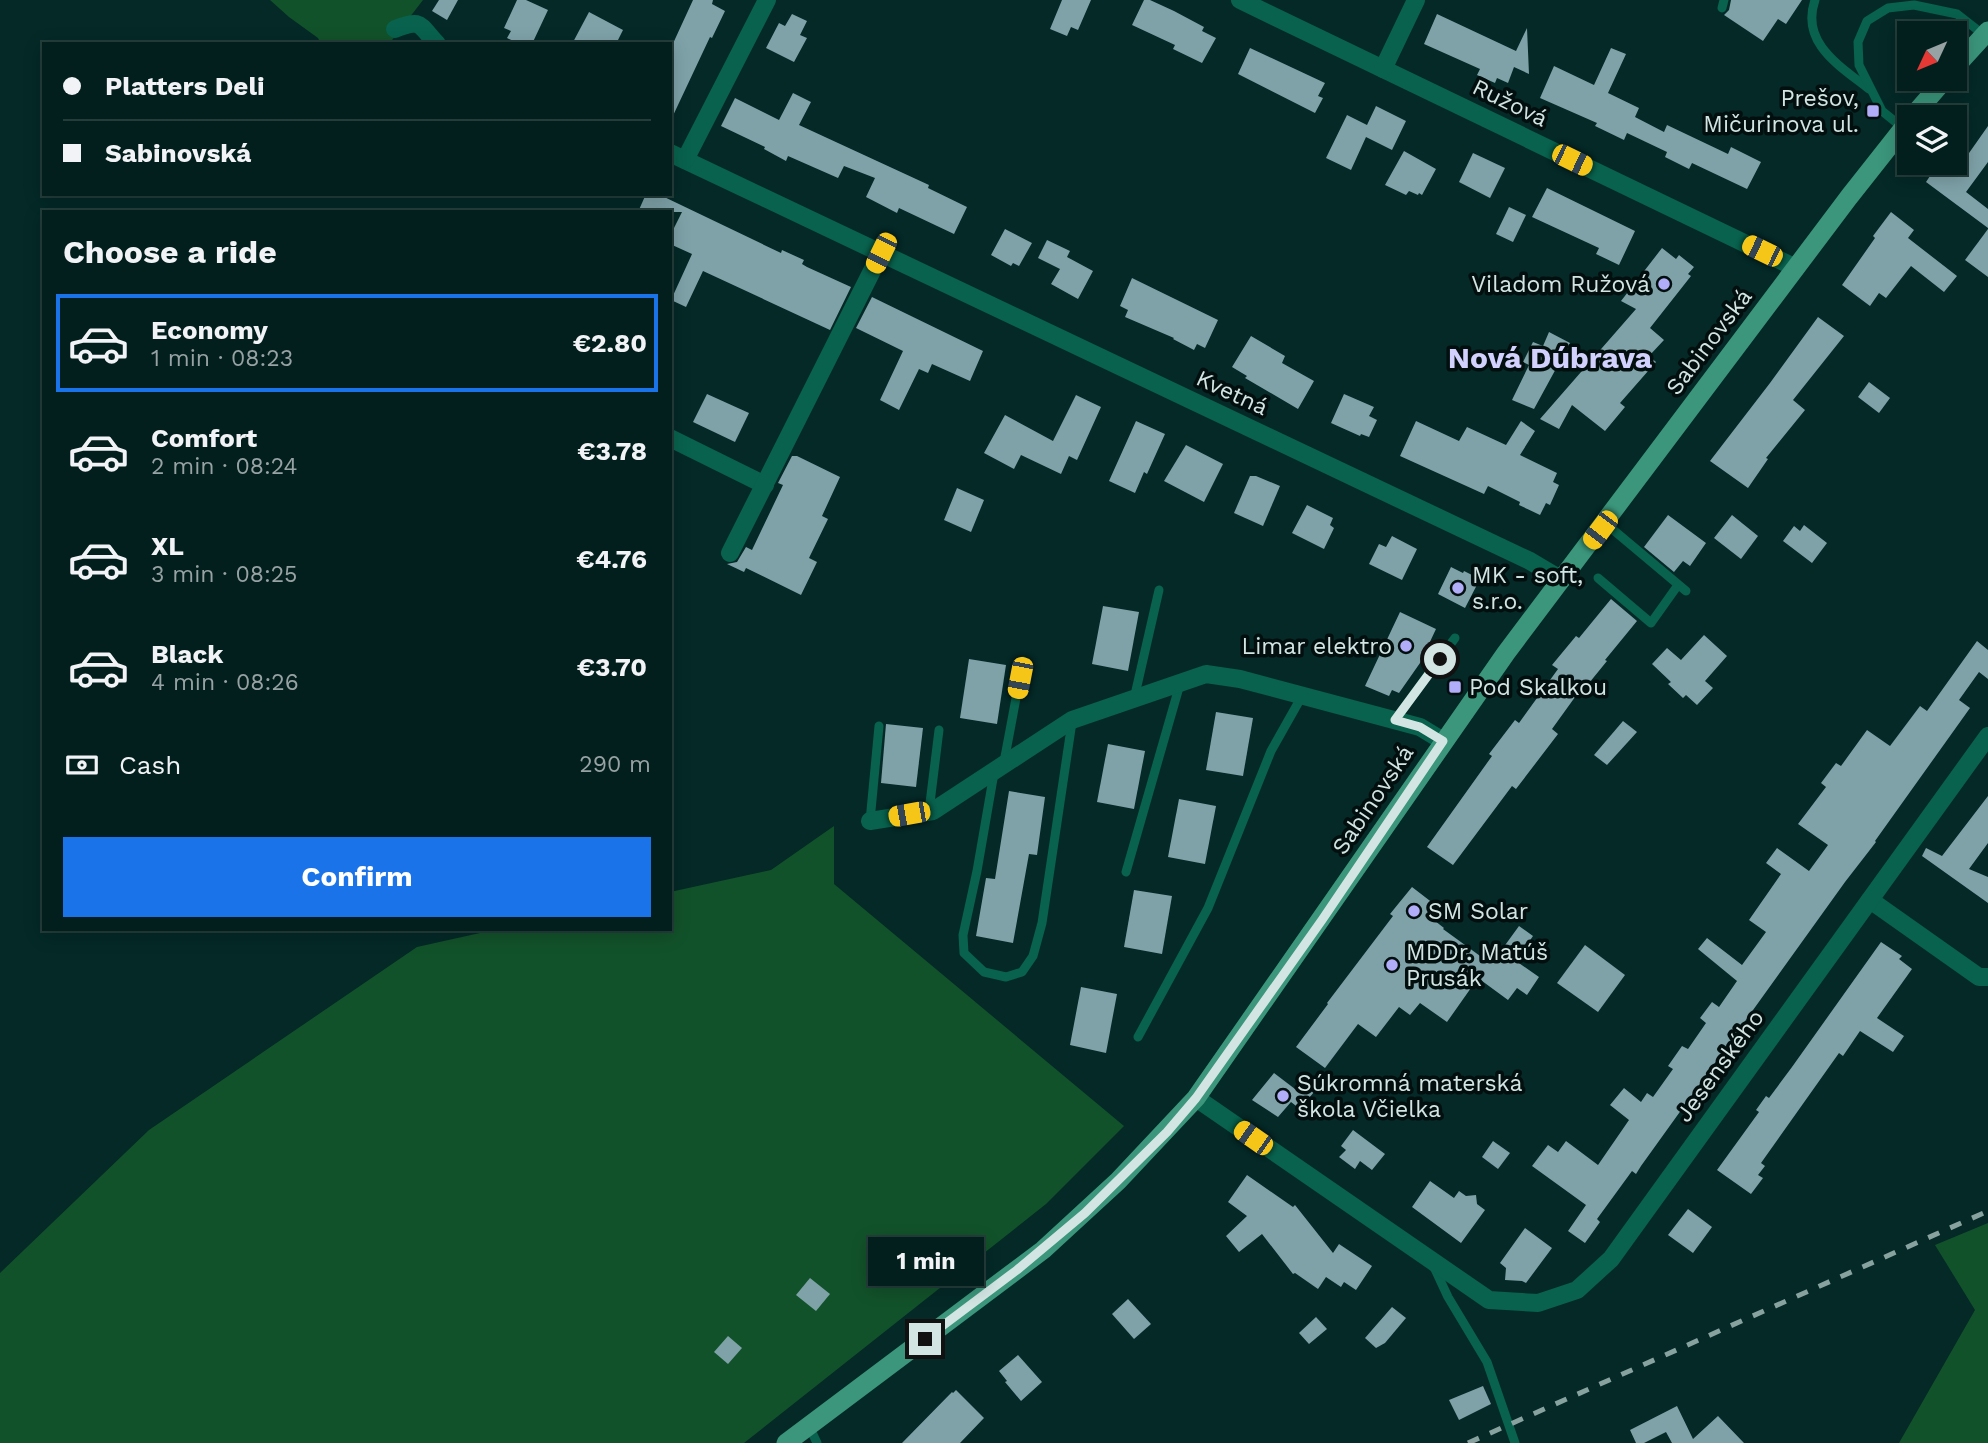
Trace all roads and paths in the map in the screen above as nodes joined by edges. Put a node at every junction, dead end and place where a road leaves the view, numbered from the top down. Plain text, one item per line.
1 (766, 0) edge
2 (1240, 0) edge
3 (1416, 0) edge
4 (1815, 0) edge
5 (1935, 0) edge
6 (1946, 12) junction
7 (395, 29) dead end
8 (1986, 33) edge
9 (435, 42) edge
10 (1967, 54) edge
11 (1383, 69) junction
12 (1871, 91) junction
13 (1935, 91) edge
14 (1923, 105) edge
15 (1897, 117) edge
16 (1897, 136) edge
17 (678, 157) edge
18 (881, 253) junction
19 (1796, 268) junction
20 (672, 439) edge
21 (765, 485) junction
22 (1605, 523) junction
23 (730, 553) dead end
24 (1598, 578) dead end
25 (1562, 580) junction
26 (1159, 590) dead end
27 (1455, 638) dead end
28 (1023, 661) dead end
29 (1180, 683) junction
30 (1303, 696) junction
31 (1134, 699) junction
32 (1072, 720) junction
33 (1395, 720) junction
34 (879, 726) dead end
35 (939, 730) dead end
36 (1988, 736) edge
37 (1443, 741) junction
38 (999, 767) junction
39 (929, 811) junction
40 (870, 821) joint
41 (1126, 872) dead end
42 (1870, 900) junction
43 (1988, 977) edge
44 (1138, 1037) dead end
45 (1196, 1098) junction
46 (1432, 1262) junction
47 (813, 1434) edge
48 (786, 1443) edge
49 (1515, 1443) edge

1 - 17 street
2 - 11 street, Ružová
3 - 11 street
4 - 12 lane
5 - 6 lane
6 - 8 lane
6 - 12 lane
7 - 9 street
8 - 10 main road
11 - 19 street, Ružová
12 - 15 lane
13 - 14 main road, Sabinovská
16 - 19 main road, Sabinovská
17 - 18 street, Kvetná
18 - 21 street
18 - 25 street, Kvetná
19 - 22 main road, Sabinovská
20 - 21 street
21 - 23 street
22 - 24 lane
22 - 25 main road, Sabinovská
25 - 37 main road, Sabinovská
26 - 31 lane
27 - 33 lane
28 - 38 lane
29 - 30 street
29 - 31 street
29 - 41 lane
30 - 33 street
30 - 44 lane
31 - 32 street
32 - 38 street
32 - 38 lane
33 - 37 street
34 - 40 lane
35 - 39 lane
36 - 42 street, Jesenského
37 - 45 main road, Sabinovská
38 - 39 street
39 - 40 street
42 - 43 street
42 - 46 street, Jesenského
45 - 46 street, Jesenského
45 - 47 main road, Sabinovská
46 - 49 lane
47 - 48 main road, Sabinovská

